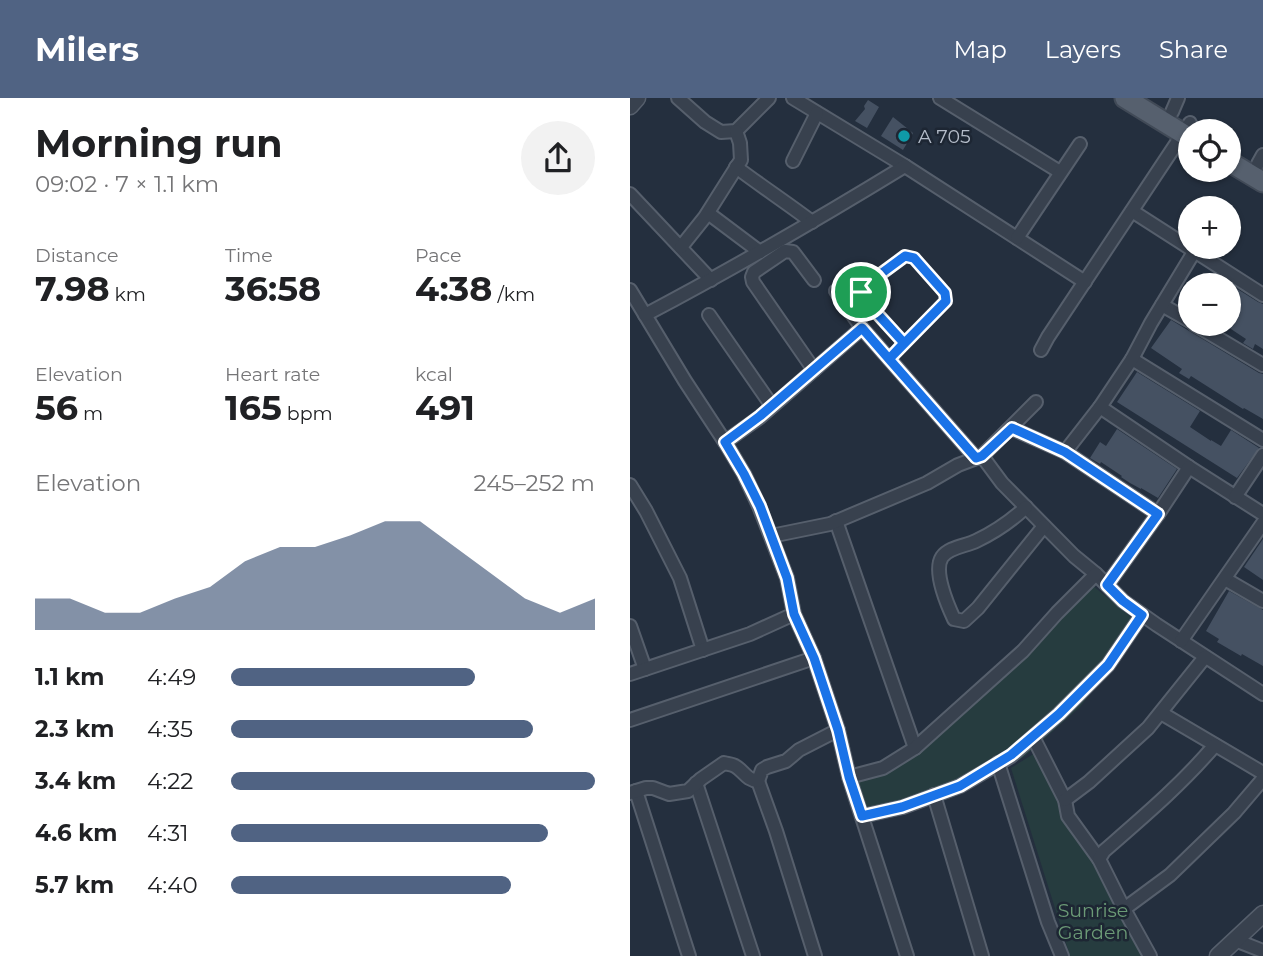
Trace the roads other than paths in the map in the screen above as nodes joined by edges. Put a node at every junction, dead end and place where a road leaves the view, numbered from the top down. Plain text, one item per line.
1 (637, 98) edge
2 (678, 98) edge
3 (769, 98) edge
4 (793, 98) edge
5 (940, 98) edge
6 (1125, 98) edge
7 (1149, 98) edge
8 (1175, 105) edge
9 (630, 106) edge
10 (817, 113) junction
11 (1178, 124) edge
12 (736, 131) junction
13 (1080, 144) dead end
14 (1178, 150) edge
15 (1241, 154) edge
16 (793, 161) dead end
17 (1241, 163) edge
18 (905, 166) junction
19 (736, 167) junction
20 (1262, 167) edge
21 (1060, 172) junction
22 (630, 194) edge
23 (1132, 211) junction
24 (708, 213) junction
25 (812, 222) junction
26 (1017, 238) junction
27 (1178, 241) edge
28 (681, 247) junction
29 (760, 252) junction
30 (1190, 259) edge
31 (1205, 259) edge
32 (711, 280) junction
33 (814, 280) dead end
34 (1085, 282) junction
35 (630, 290) edge
36 (836, 291) dead end
37 (1263, 295) edge
38 (1162, 305) junction
39 (645, 315) junction
40 (709, 315) dead end
41 (1178, 315) edge
42 (862, 328) junction
43 (1214, 336) edge
44 (904, 343) junction
45 (1041, 350) dead end
46 (889, 359) junction
47 (1132, 359) junction
48 (1263, 365) edge
49 (814, 370) junction
50 (1036, 402) dead end
51 (772, 406) junction
52 (1100, 407) junction
53 (1012, 428) junction
54 (1263, 440) edge
55 (725, 442) junction
56 (1065, 452) junction
57 (1263, 454) edge
58 (979, 457) junction
59 (1189, 467) junction
60 (630, 485) edge
61 (1235, 497) junction
62 (634, 500) edge
63 (1026, 507) junction
64 (1158, 514) junction
65 (1263, 514) edge
66 (836, 521) junction
67 (1263, 523) edge
68 (1044, 526) junction
69 (771, 536) junction
70 (1096, 574) junction
71 (1225, 579) junction
72 (1107, 585) junction
73 (1263, 601) edge
74 (794, 614) junction
75 (1142, 615) junction
76 (630, 626) edge
77 (1181, 641) junction
78 (703, 650) junction
79 (1205, 657) junction
80 (814, 658) junction
81 (645, 669) junction
82 (630, 674) edge
83 (1263, 694) edge
84 (1161, 713) junction
85 (630, 720) edge
86 (838, 730) junction
87 (1033, 737) junction
88 (1215, 745) junction
89 (915, 748) junction
90 (998, 763) junction
91 (1263, 773) edge
92 (849, 777) junction
93 (1263, 779) edge
94 (758, 781) junction
95 (696, 783) junction
96 (633, 792) edge
97 (934, 795) junction
98 (1065, 800) junction
99 (862, 816) junction
100 (1099, 859) junction
101 (1124, 909) junction
102 (1263, 914) edge
103 (1235, 940) junction
104 (1263, 951) edge
105 (1057, 954) edge
106 (1221, 955) edge
107 (689, 956) edge
108 (753, 956) edge
109 (815, 956) edge
110 (907, 956) edge
111 (982, 956) edge
112 (1150, 956) edge

1 - 9 street
2 - 12 street
3 - 12 street
4 - 10 street
5 - 21 street
6 - 11 main road
7 - 8 main road
10 - 16 street
10 - 18 street
12 - 19 street
13 - 21 street
14 - 23 street
15 - 20 main road
17 - 20 main road
18 - 25 street
18 - 26 street
19 - 24 street
19 - 25 street
21 - 26 street
22 - 28 street
23 - 27 street
23 - 34 street
24 - 28 street
24 - 29 street
25 - 29 street
26 - 34 street
28 - 32 street
29 - 32 street
30 - 38 street
31 - 37 street
32 - 39 street
33 - 49 street
34 - 45 street
35 - 39 street
36 - 42 street
38 - 41 street
38 - 47 street
39 - 55 street
40 - 51 street
42 - 46 street
42 - 49 street
43 - 48 street
44 - 44 lane
44 - 46 lane
46 - 58 street
47 - 52 street
47 - 54 street
49 - 51 street
50 - 53 street
51 - 55 street
52 - 56 street
52 - 59 street
53 - 56 street
53 - 58 street
55 - 69 street
56 - 64 street
57 - 61 street
58 - 63 street
58 - 66 street
59 - 61 street
59 - 64 street
60 - 62 street
61 - 65 street
62 - 78 street
63 - 68 street
63 - 68 street
64 - 72 street
66 - 69 street
66 - 89 street
67 - 71 street
68 - 70 street
69 - 74 street
70 - 72 street
70 - 89 street
71 - 73 street
71 - 77 street
72 - 75 street
74 - 78 street
74 - 80 street
75 - 77 street
75 - 87 street
76 - 81 street
77 - 79 street
78 - 81 street
79 - 83 street
79 - 84 street
80 - 85 street
80 - 86 street
81 - 82 street
84 - 88 street
84 - 98 street
86 - 92 street
86 - 94 street
87 - 90 street
87 - 98 street
88 - 91 street
88 - 100 street
89 - 92 street
90 - 97 street
90 - 105 street
92 - 99 street
93 - 101 street
94 - 95 street
94 - 109 street
95 - 96 street
95 - 108 street
96 - 107 street
97 - 99 street
97 - 111 street
98 - 100 street
99 - 110 street
100 - 101 street
101 - 112 street
102 - 103 street
103 - 104 street
103 - 106 street

